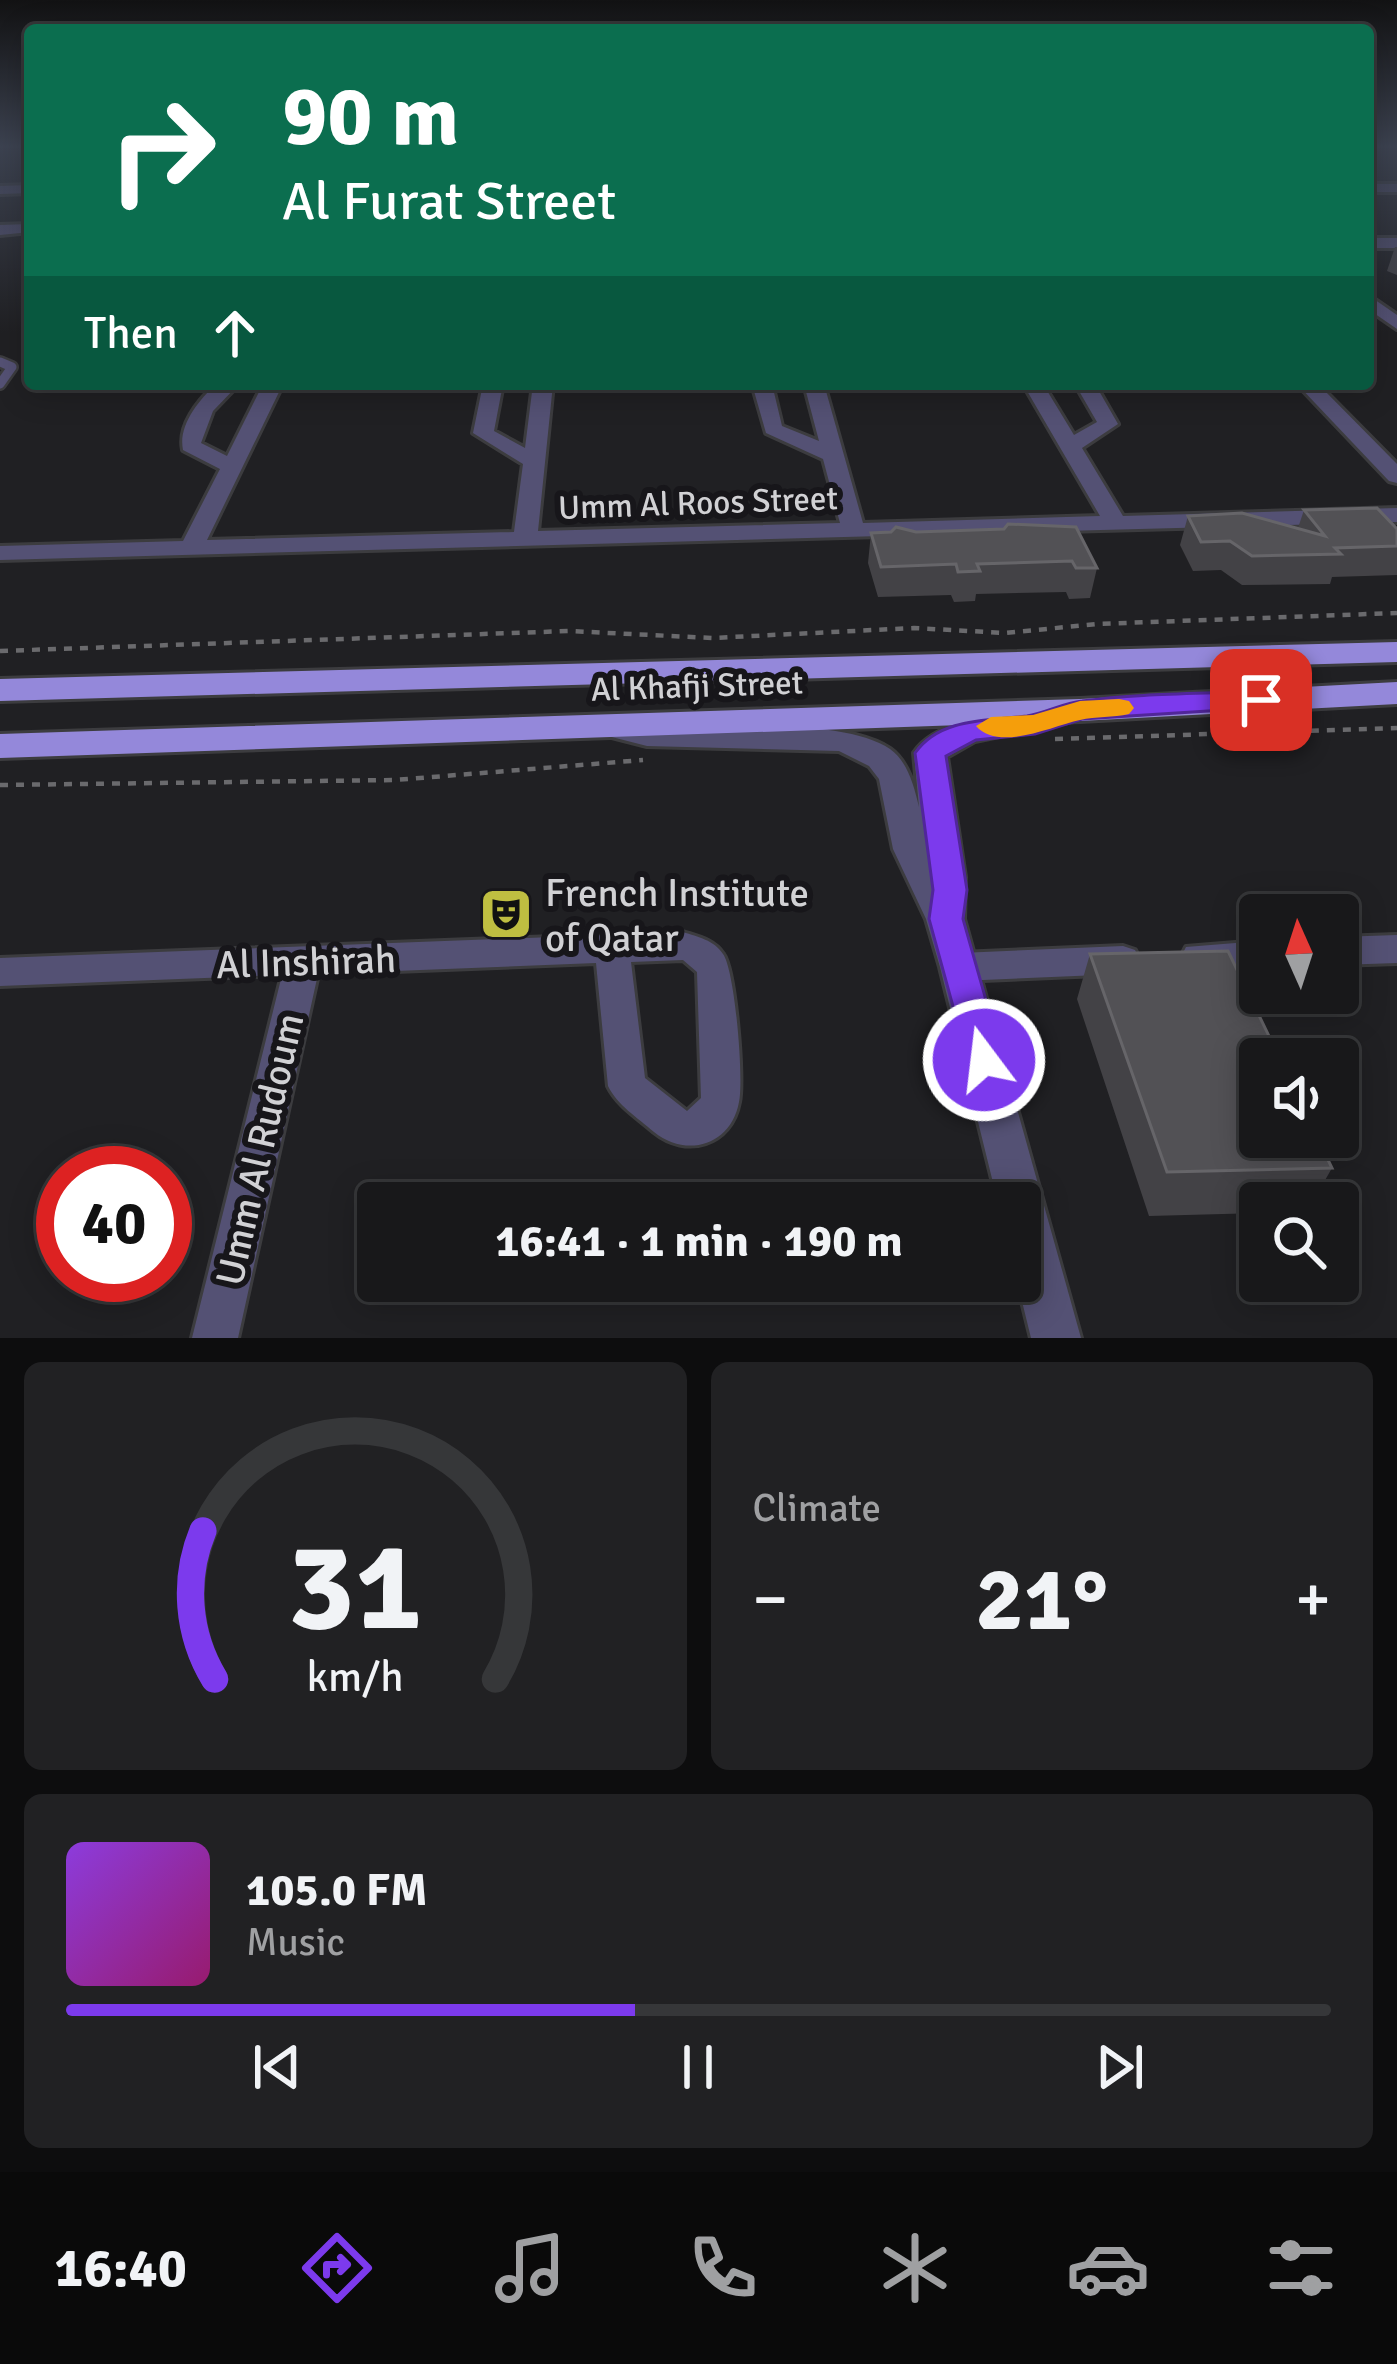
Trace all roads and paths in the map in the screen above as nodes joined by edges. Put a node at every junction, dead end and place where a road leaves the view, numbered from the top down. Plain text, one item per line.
1 (0, 362) edge
2 (0, 384) edge
3 (220, 390) edge
4 (270, 390) edge
5 (492, 390) edge
6 (542, 390) edge
7 (763, 390) edge
8 (815, 390) edge
9 (1037, 390) edge
10 (1088, 390) edge
11 (1313, 390) edge
12 (1072, 446) junction
13 (830, 454) junction
14 (533, 461) junction
15 (229, 465) junction
16 (1397, 476) edge
17 (1397, 515) edge
18 (1116, 523) junction
19 (854, 530) junction
20 (525, 539) junction
21 (192, 548) junction
22 (0, 553) edge
23 (1397, 613) edge
24 (0, 651) edge
25 (1397, 652) edge
26 (0, 689) edge
27 (1397, 693) edge
28 (1080, 710) junction
29 (608, 727) junction
30 (0, 746) edge
31 (946, 919) junction
32 (612, 949) junction
33 (1397, 949) edge
34 (1359, 950) edge
35 (1239, 956) edge
36 (303, 961) junction
37 (960, 968) junction
38 (0, 972) edge
39 (214, 1338) edge
40 (1056, 1338) edge

1 - 2 lane
3 - 15 street
4 - 15 street
5 - 14 street
6 - 14 street
7 - 13 street
8 - 13 street
9 - 12 street
10 - 12 street
11 - 16 street
12 - 18 street
13 - 19 street
14 - 20 street
15 - 21 street
17 - 18 street, Umm Al Roos Street
18 - 19 street, Umm Al Roos Street
19 - 20 street, Umm Al Roos Street
20 - 21 street, Umm Al Roos Street
21 - 22 street, Umm Al Roos Street
23 - 24 path
25 - 26 highway, Al Khafji Street
27 - 28 highway, Al Khafji Street
28 - 29 highway, Al Khafji Street
28 - 31 street
29 - 30 highway, Al Khafji Street
29 - 31 street
31 - 37 street
32 - 32 street, Al Inshirah
32 - 36 street, Al Inshirah
33 - 34 street
35 - 37 street
36 - 38 street, Al Inshirah
36 - 39 street, Umm Al Rudoum
37 - 40 street

